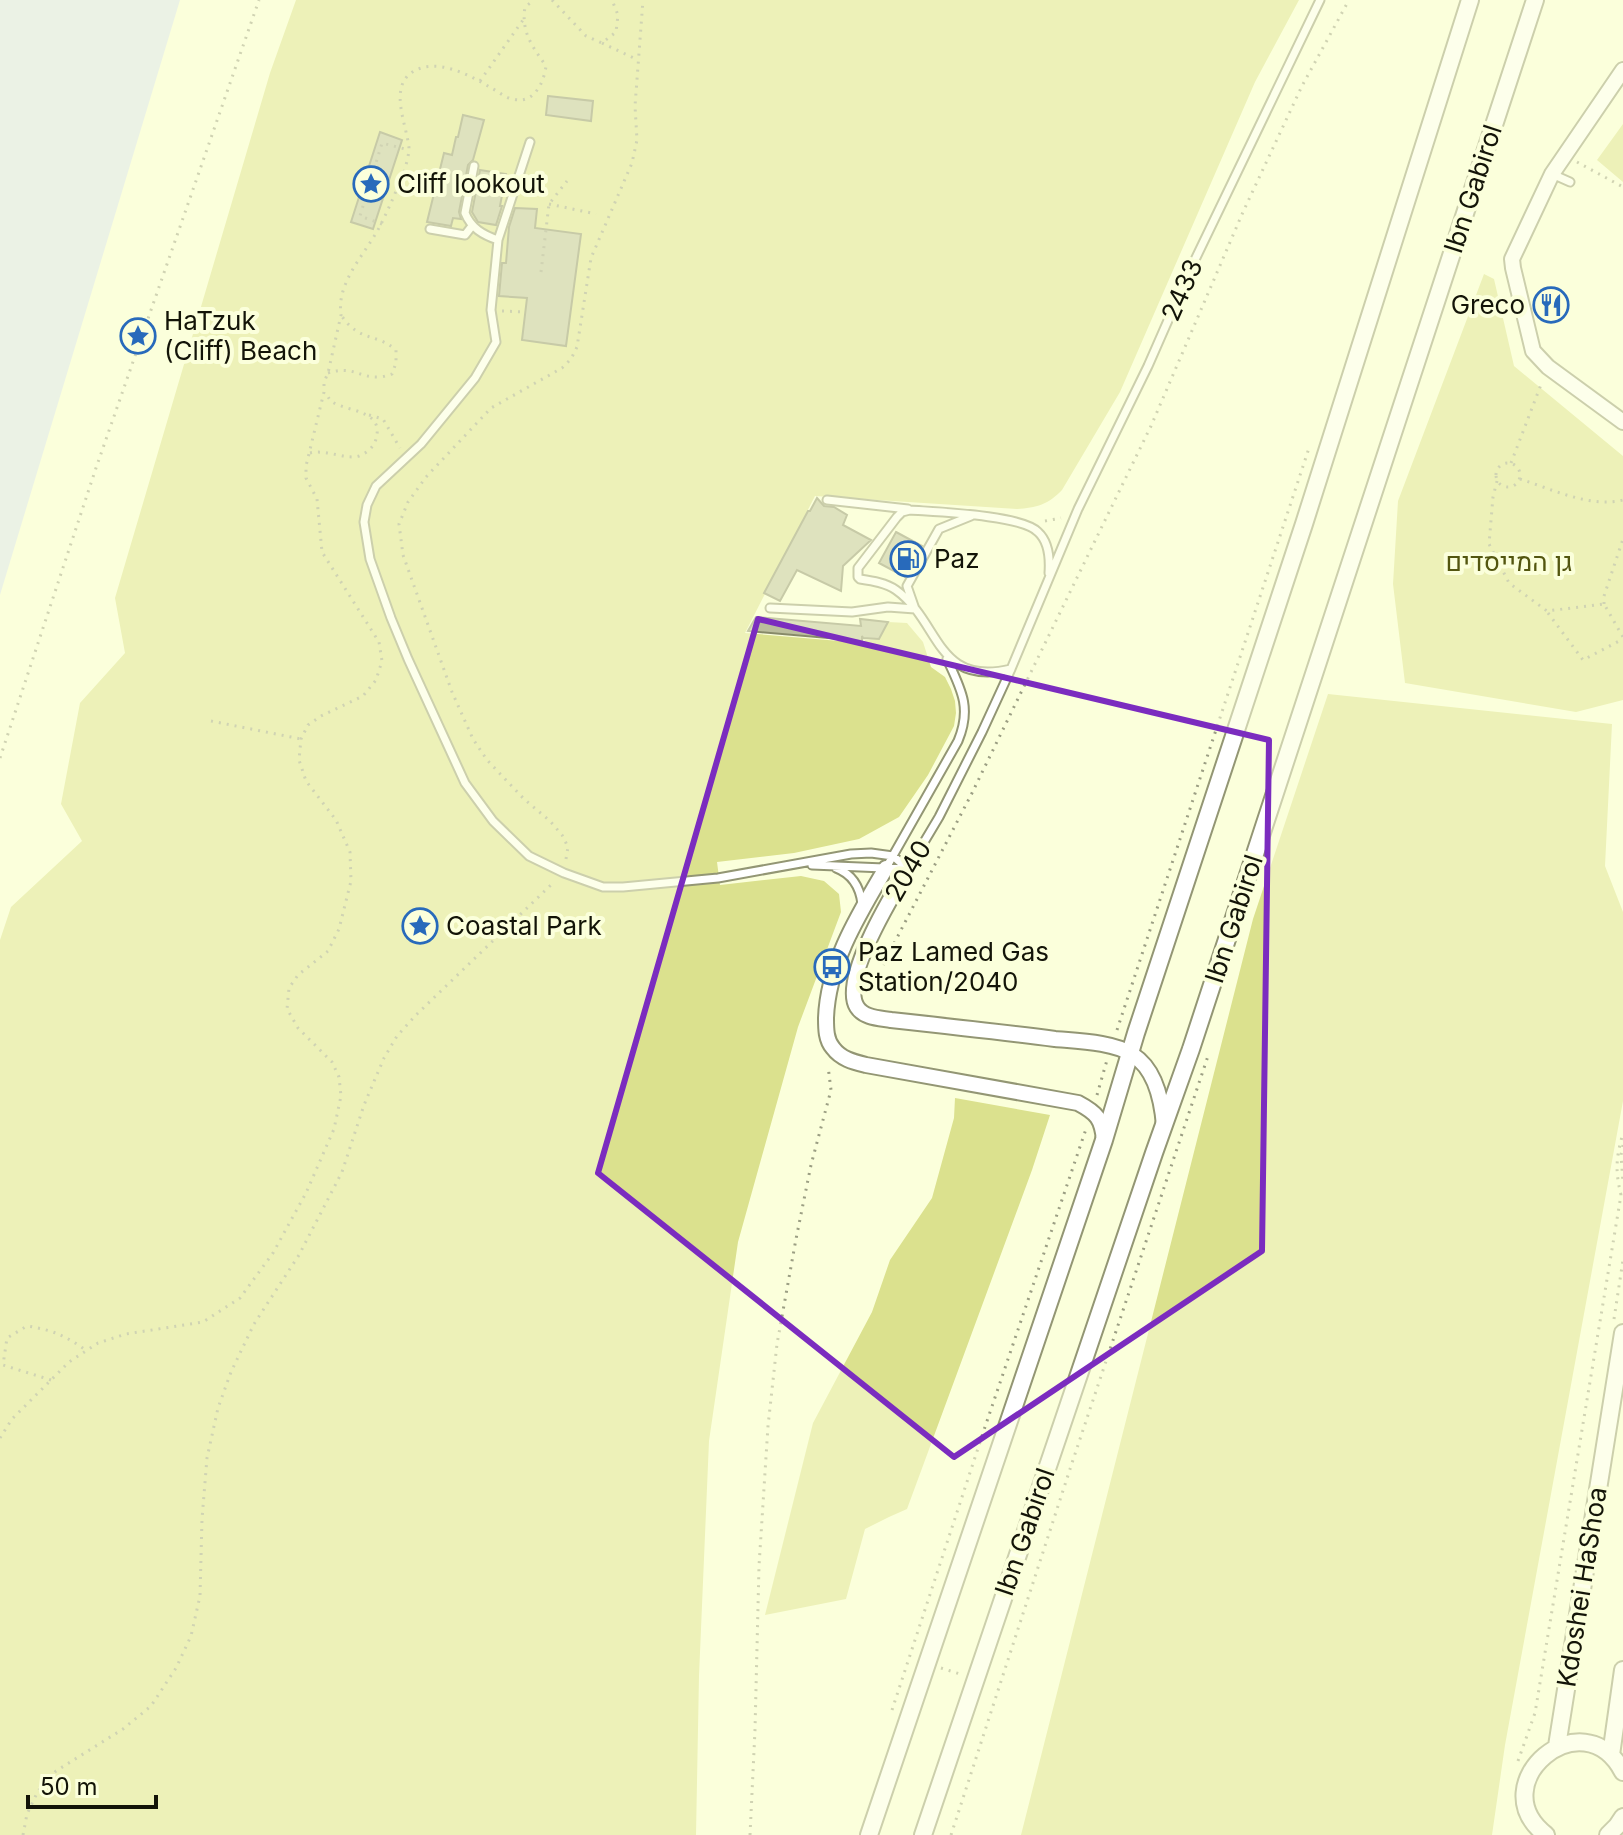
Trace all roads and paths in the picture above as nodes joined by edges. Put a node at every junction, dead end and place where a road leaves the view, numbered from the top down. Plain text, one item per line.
1 (259, 0) edge
2 (534, 0) edge
3 (552, 0) edge
4 (612, 0) edge
5 (643, 0) edge
6 (1320, 0) edge
7 (1349, 0) edge
8 (1470, 0) edge
9 (1535, 0) edge
10 (523, 20) junction
11 (602, 43) junction
12 (639, 60) junction
13 (1623, 70) edge
14 (480, 81) junction
15 (530, 142) dead end
16 (409, 150) junction
17 (1564, 155) junction
18 (474, 166) dead end
19 (1552, 174) junction
20 (567, 181) dead end
21 (1570, 182) dead end
22 (1623, 187) edge
23 (549, 204) junction
24 (596, 214) dead end
25 (382, 224) junction
26 (472, 226) junction
27 (430, 229) dead end
28 (498, 240) junction
29 (541, 272) dead end
30 (491, 310) junction
31 (526, 312) dead end
32 (341, 315) junction
33 (1548, 367) junction
34 (328, 373) junction
35 (324, 392) junction
36 (369, 415) junction
37 (1623, 422) edge
38 (1312, 439) dead end
39 (310, 453) junction
40 (404, 460) junction
41 (1511, 463) junction
42 (1520, 479) junction
43 (1497, 481) junction
44 (827, 500) dead end
45 (1623, 500) edge
46 (1078, 509) junction
47 (910, 510) junction
48 (973, 516) junction
49 (1021, 522) junction
50 (1623, 539) edge
51 (1048, 583) junction
52 (1604, 604) junction
53 (770, 608) dead end
54 (915, 609) junction
55 (1547, 611) junction
56 (1623, 638) edge
57 (945, 653) junction
58 (1011, 669) junction
59 (211, 721) dead end
60 (301, 739) junction
61 (0, 758) edge
62 (890, 862) junction
63 (802, 865) junction
64 (826, 866) junction
65 (908, 869) junction
66 (564, 873) junction
67 (860, 912) junction
68 (870, 1017) junction
69 (1111, 1047) junction
70 (1131, 1053) junction
71 (828, 1063) dead end
72 (1092, 1110) junction
73 (1164, 1126) junction
74 (1623, 1133) edge
75 (1104, 1140) junction
76 (1623, 1145) edge
77 (1623, 1183) edge
78 (1623, 1333) edge
79 (87, 1351) junction
80 (51, 1380) junction
81 (0, 1438) edge
82 (925, 1664) junction
83 (1623, 1670) edge
84 (975, 1679) junction
85 (892, 1710) dead end
86 (1557, 1746) junction
87 (1611, 1755) junction
88 (1517, 1762) dead end
89 (1623, 1772) edge
90 (1623, 1817) edge
91 (1543, 1834) edge
92 (23, 1835) edge
93 (750, 1835) edge
94 (869, 1835) edge
95 (923, 1835) edge
96 (1608, 1835) edge

1 - 61 path
2 - 10 path
3 - 11 path
4 - 11 path
5 - 12 path
6 - 46 lane, 2433
7 - 68 path
8 - 70 street, Ibn Gabirol
9 - 73 street, Ibn Gabirol
10 - 14 path
10 - 14 path
11 - 12 path
12 - 66 path
13 - 17 street
14 - 16 path
15 - 28 lane
16 - 25 path
16 - 25 path
17 - 19 street
17 - 22 path
18 - 26 lane
19 - 21 lane
19 - 33 street
20 - 23 path
23 - 24 path
23 - 29 path
25 - 32 path
26 - 27 lane
26 - 28 lane
28 - 30 lane
30 - 31 path
30 - 40 lane
32 - 34 path
32 - 34 path
33 - 37 street
33 - 41 path
34 - 35 path
35 - 36 path
35 - 39 path
36 - 39 path
36 - 40 path
38 - 69 path
39 - 60 path
40 - 66 lane
41 - 42 path
41 - 43 path
42 - 43 path
42 - 45 path
43 - 55 path
44 - 47 lane
46 - 49 path
46 - 51 lane, 2433
47 - 48 lane
47 - 54 lane
48 - 49 lane
48 - 54 lane
49 - 51 lane
50 - 52 path
51 - 58 lane, 2040
52 - 55 path
52 - 56 path
53 - 54 lane
54 - 57 lane
55 - 56 path
57 - 58 lane
57 - 62 lane, 2040
58 - 65 lane, 2040
59 - 60 path
60 - 79 path
62 - 63 lane
62 - 64 lane
62 - 65 lane
62 - 65 lane
62 - 67 street, 2040
63 - 64 lane
63 - 66 lane
64 - 67 lane
65 - 68 street, 2040
66 - 92 path
67 - 72 street, 2040
68 - 69 street
69 - 70 street
69 - 72 path
70 - 73 street
70 - 75 street, Ibn Gabirol
71 - 93 path
72 - 75 street
72 - 85 path
73 - 84 street, Ibn Gabirol
74 - 88 path
75 - 82 street, Ibn Gabirol
76 - 77 path
78 - 86 street, Kdoshei HaShoa
79 - 80 path
79 - 80 path
80 - 81 path
82 - 84 path
82 - 94 street, Ibn Gabirol
83 - 87 street, Kdoshei HaShoa
84 - 95 street, Ibn Gabirol
86 - 87 street
86 - 91 street
87 - 89 street
90 - 96 street

